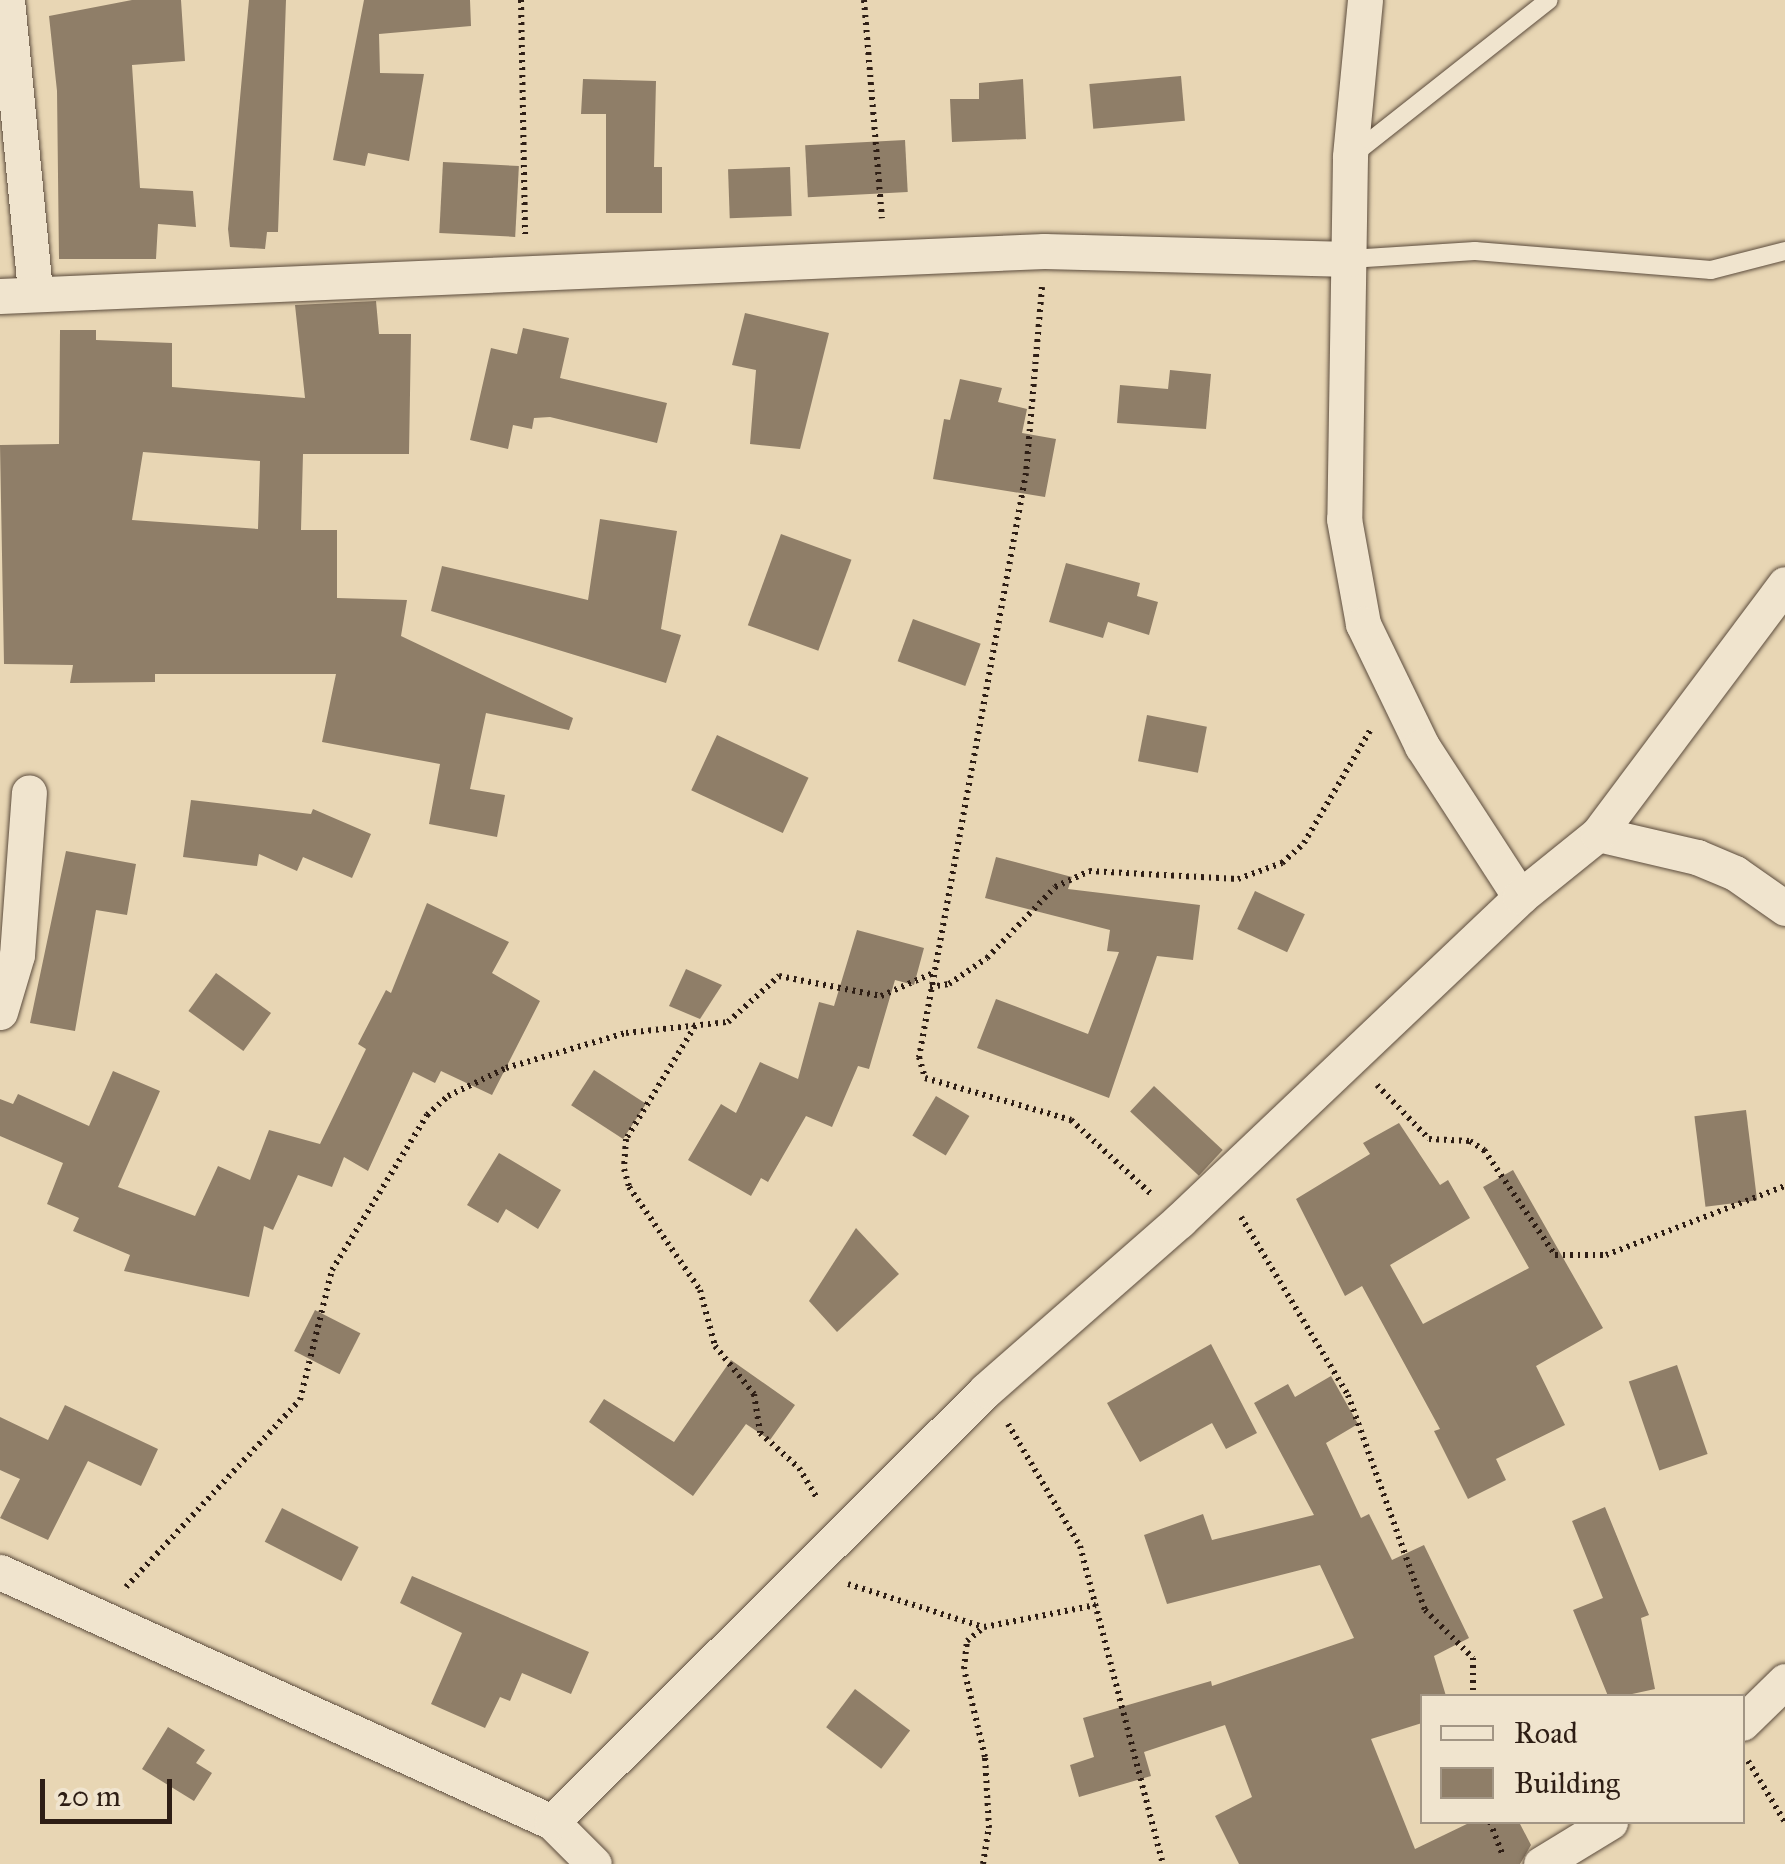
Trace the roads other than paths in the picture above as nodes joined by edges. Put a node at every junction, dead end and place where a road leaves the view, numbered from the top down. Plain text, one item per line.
1 (8, 0) edge
2 (1365, 0) edge
3 (1549, 0) edge
4 (1350, 158) junction
5 (1785, 251) edge
6 (1350, 260) junction
7 (35, 293) junction
8 (0, 296) edge
9 (1785, 584) edge
10 (29, 792) dead end
11 (1598, 834) junction
12 (1520, 897) junction
13 (1785, 908) edge
14 (0, 1012) edge
15 (0, 1572) edge
16 (1785, 1681) edge
17 (1745, 1720) edge
18 (552, 1822) junction
19 (1607, 1824) edge
20 (594, 1864) edge
21 (1540, 1864) edge

1 - 7 street
2 - 4 street
3 - 4 lane
4 - 6 street
5 - 6 lane
6 - 7 street
6 - 12 street
7 - 8 street
9 - 11 street
10 - 14 street
11 - 12 street
11 - 13 street
12 - 18 street
15 - 18 street
16 - 17 street
18 - 20 street
19 - 21 street

